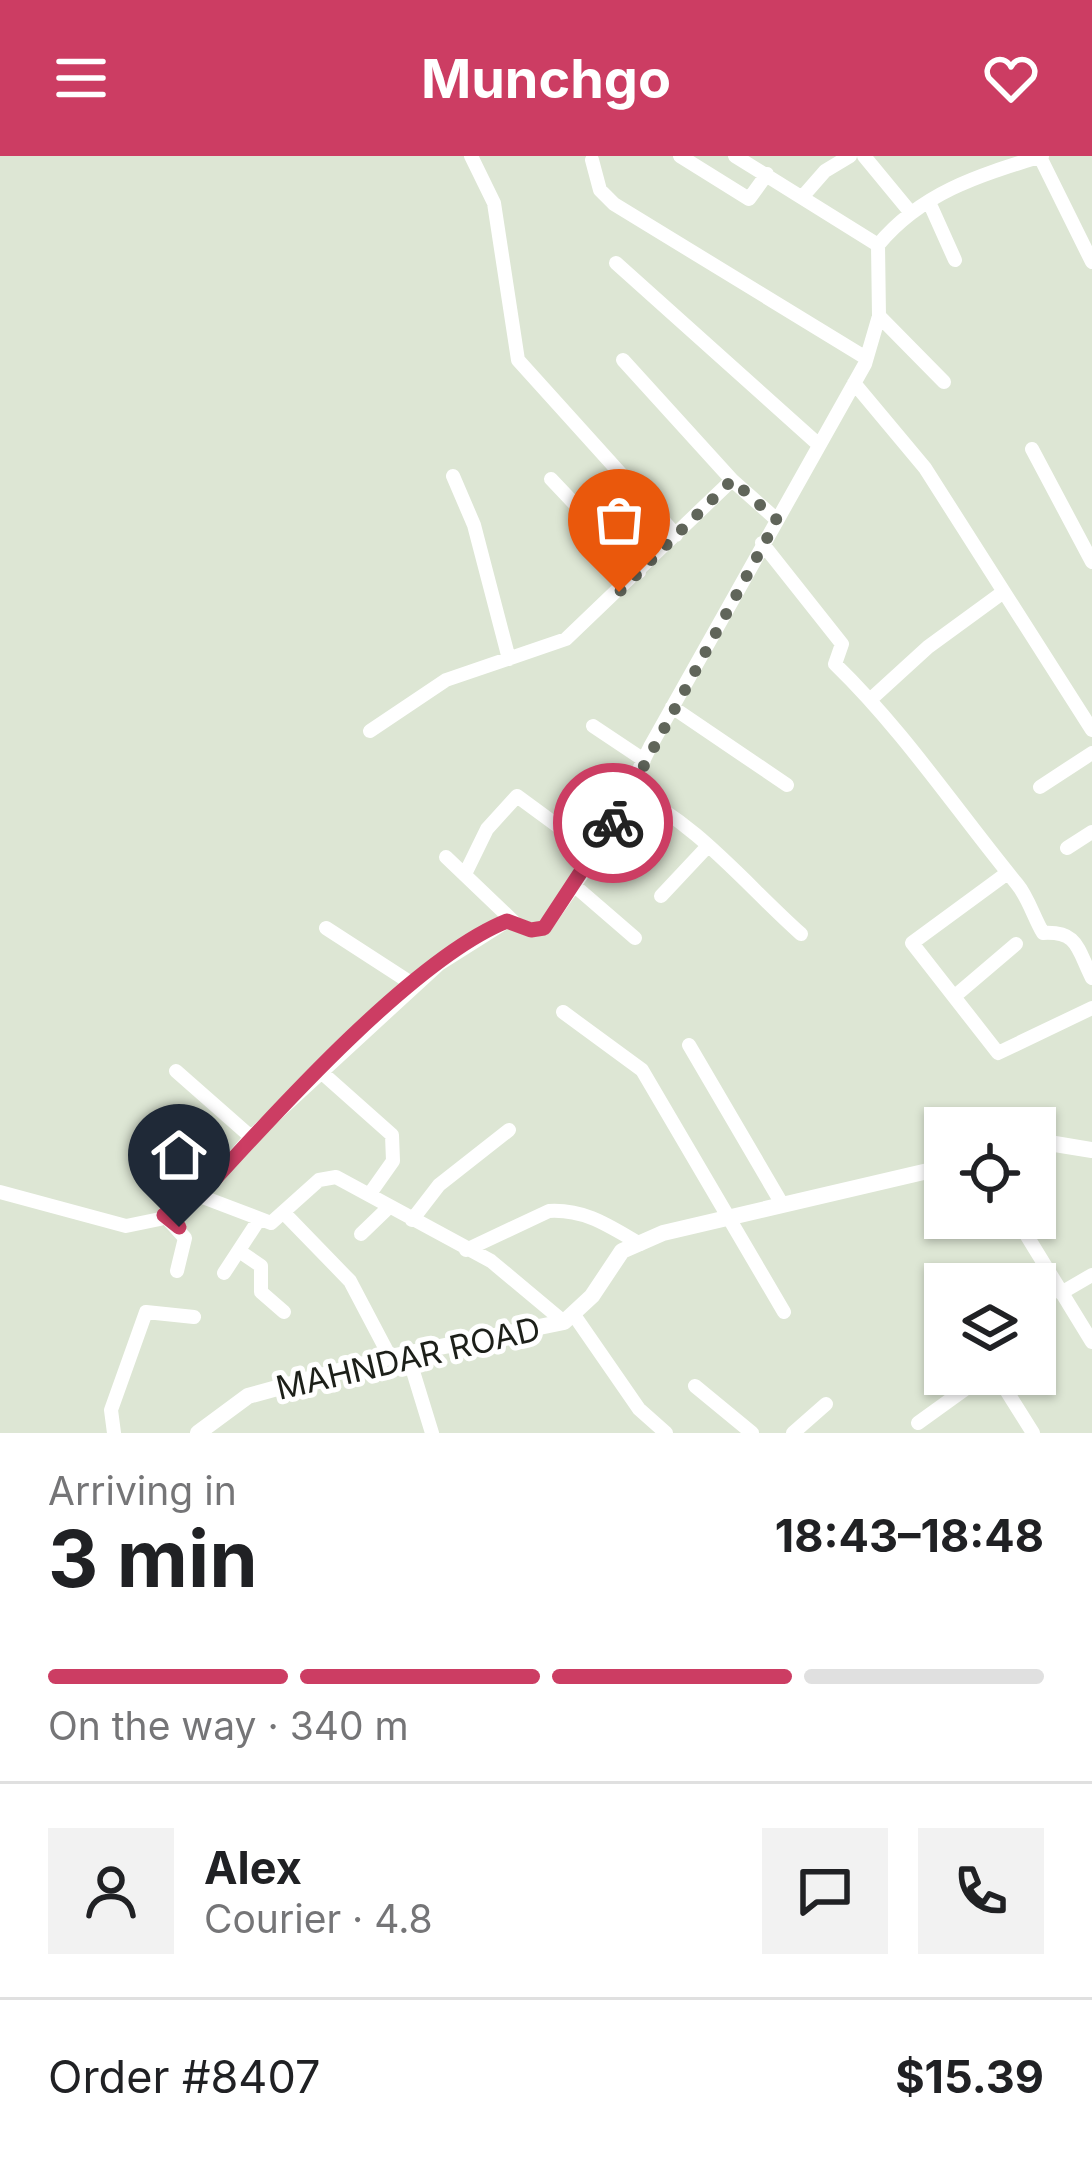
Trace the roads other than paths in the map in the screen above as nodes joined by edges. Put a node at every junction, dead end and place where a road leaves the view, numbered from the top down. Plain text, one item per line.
1 (471, 156) edge
2 (680, 156) edge
3 (850, 156) edge
4 (864, 156) edge
5 (962, 156) edge
6 (1041, 156) edge
7 (745, 159) edge
8 (592, 160) dead end
9 (767, 174) junction
10 (973, 174) junction
11 (804, 195) junction
12 (929, 202) junction
13 (911, 213) junction
14 (878, 245) junction
15 (955, 260) dead end
16 (1092, 262) edge
17 (616, 263) dead end
18 (879, 316) junction
19 (866, 358) junction
20 (622, 360) dead end
21 (944, 382) dead end
22 (854, 383) junction
23 (819, 445) junction
24 (1032, 448) dead end
25 (453, 476) dead end
26 (551, 479) dead end
27 (732, 480) junction
28 (777, 520) junction
29 (676, 535) junction
30 (762, 543) junction
31 (1092, 562) edge
32 (639, 572) junction
33 (1002, 593) junction
34 (509, 658) junction
35 (872, 699) junction
36 (672, 707) junction
37 (593, 725) dead end
38 (1092, 730) edge
39 (370, 731) dead end
40 (1092, 753) edge
41 (644, 760) junction
42 (787, 785) dead end
43 (1040, 787) dead end
44 (628, 790) junction
45 (1092, 832) edge
46 (707, 847) junction
47 (1067, 848) dead end
48 (596, 854) junction
49 (446, 857) dead end
50 (466, 872) junction
51 (1006, 874) junction
52 (575, 886) junction
53 (661, 896) dead end
54 (514, 922) junction
55 (326, 928) dead end
56 (801, 934) dead end
57 (634, 938) dead end
58 (1016, 944) dead end
59 (1092, 978) edge
60 (414, 985) junction
61 (955, 996) junction
62 (1092, 1008) edge
63 (562, 1012) dead end
64 (689, 1045) dead end
65 (176, 1071) dead end
66 (320, 1071) junction
67 (508, 1130) dead end
68 (251, 1137) junction
69 (1056, 1144) edge
70 (1092, 1150) edge
71 (924, 1172) edge
72 (0, 1192) edge
73 (200, 1196) junction
74 (369, 1196) junction
75 (782, 1204) junction
76 (388, 1207) junction
77 (284, 1213) junction
78 (164, 1215) junction
79 (731, 1217) junction
80 (412, 1220) junction
81 (258, 1221) junction
82 (361, 1234) dead end
83 (1029, 1239) edge
84 (640, 1244) junction
85 (466, 1250) junction
86 (239, 1251) junction
87 (177, 1271) dead end
88 (224, 1274) dead end
89 (1092, 1275) edge
90 (1061, 1293) junction
91 (284, 1312) dead end
92 (784, 1312) dead end
93 (194, 1317) dead end
94 (569, 1319) junction
95 (1092, 1342) edge
96 (399, 1356) junction
97 (695, 1386) dead end
98 (957, 1395) edge
99 (1009, 1395) edge
100 (826, 1404) dead end
101 (918, 1423) dead end
102 (114, 1433) edge
103 (198, 1433) edge
104 (432, 1433) edge
105 (666, 1433) edge
106 (752, 1433) edge
107 (793, 1433) edge
108 (1033, 1433) edge

1 - 29 street
2 - 9 street
3 - 11 street
4 - 13 street
5 - 10 street
6 - 10 street
6 - 16 street
7 - 9 street
8 - 19 street
9 - 11 street
10 - 12 street
11 - 14 street
12 - 13 street
12 - 15 street
13 - 14 street
14 - 18 street
17 - 23 street
18 - 19 street
18 - 21 street
19 - 22 street
20 - 27 street
22 - 23 street
22 - 33 street
23 - 28 street
24 - 31 street
25 - 34 street
26 - 32 street
27 - 28 street
27 - 29 street
28 - 30 street
29 - 32 street
30 - 35 street
30 - 36 street
32 - 34 street
33 - 35 street
33 - 38 street
34 - 39 street
35 - 51 street
36 - 41 street
36 - 42 street
37 - 41 street
40 - 43 street
41 - 44 street
44 - 46 street
44 - 48 street
45 - 47 street
46 - 53 street
46 - 56 street
48 - 50 street
48 - 52 street
49 - 50 street
50 - 54 street
51 - 59 street
51 - 61 street
52 - 54 street
52 - 57 street
54 - 60 street
55 - 60 street
58 - 61 street
60 - 66 street
61 - 62 street
63 - 79 street
64 - 75 street
65 - 68 street
66 - 68 street
66 - 74 street
67 - 80 street
68 - 73 street
69 - 70 street
71 - 75 street, MAHNDAR ROAD
72 - 78 street
73 - 78 street
73 - 81 street
74 - 76 street
74 - 77 street
75 - 79 street, MAHNDAR ROAD
76 - 80 street
76 - 82 street
77 - 81 street
77 - 96 street
78 - 87 street
79 - 84 street, MAHNDAR ROAD
79 - 92 street
80 - 85 street
81 - 86 street
83 - 90 street
84 - 85 street
84 - 94 street, MAHNDAR ROAD
85 - 94 street
86 - 88 street
86 - 91 street
89 - 90 street
90 - 95 street
93 - 102 street
94 - 96 street, MAHNDAR ROAD
94 - 105 street
96 - 103 street, MAHNDAR ROAD
96 - 104 street
97 - 106 street
98 - 101 street
99 - 108 street
100 - 107 street

